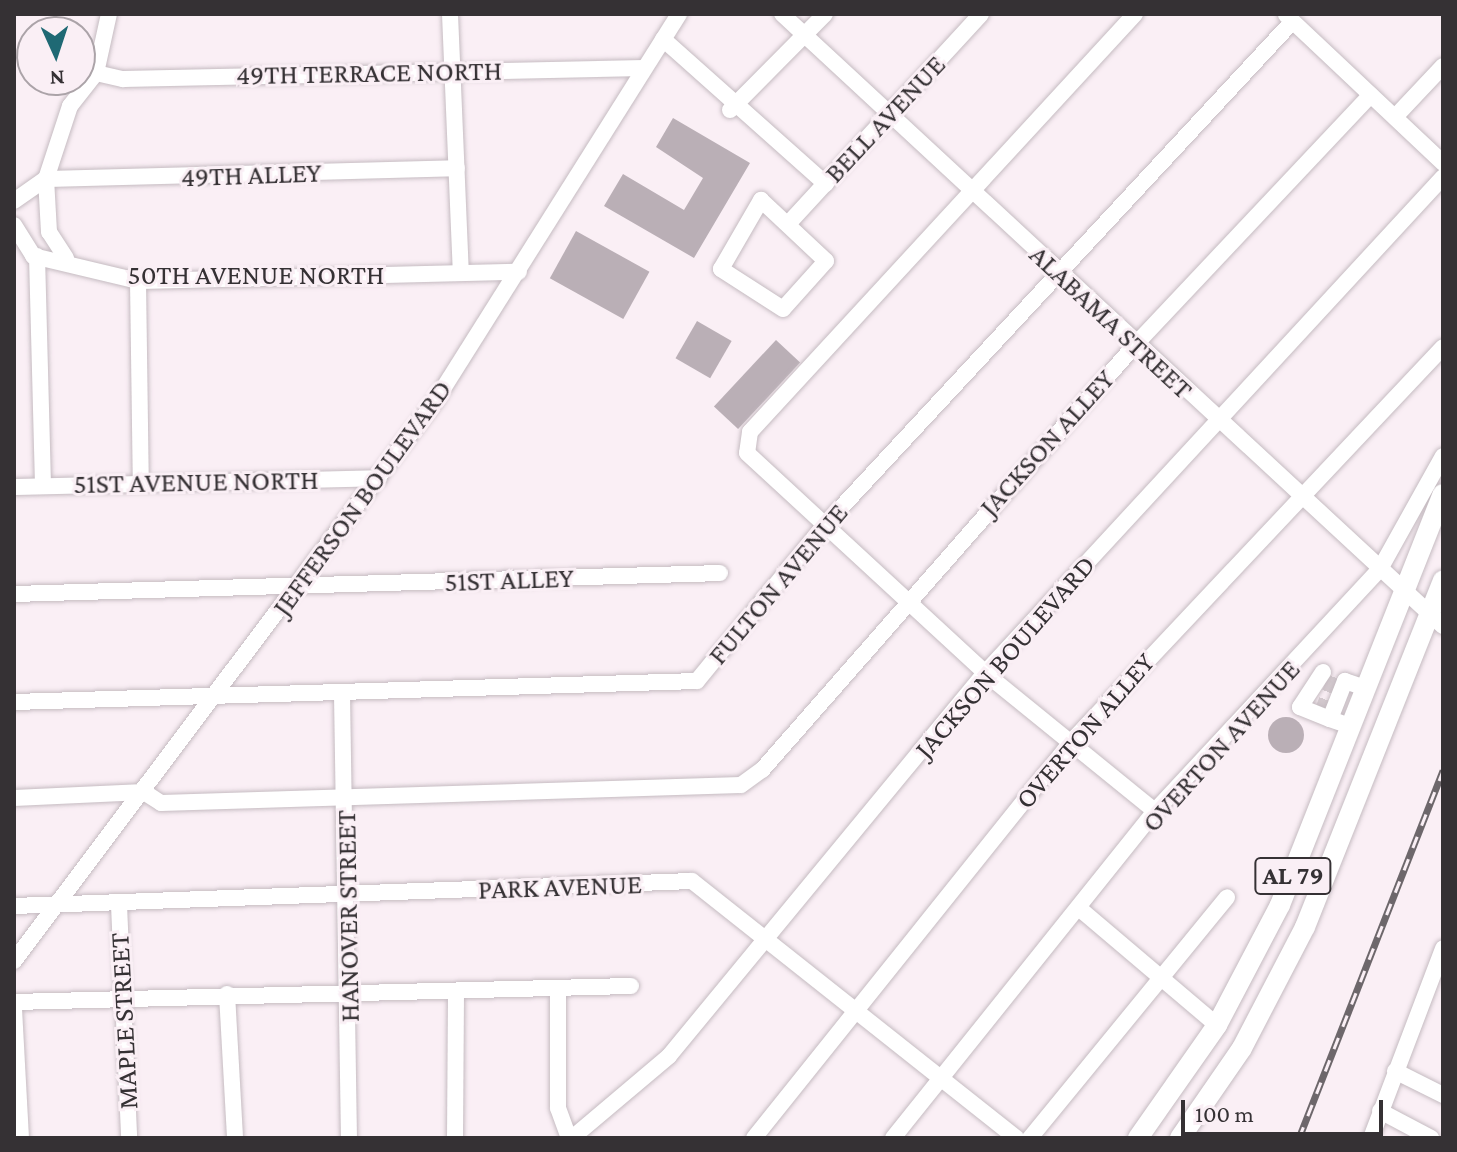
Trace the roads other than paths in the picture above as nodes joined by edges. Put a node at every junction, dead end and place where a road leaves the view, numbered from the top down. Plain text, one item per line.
1 (109, 14) edge
2 (450, 14) edge
3 (679, 14) edge
4 (782, 14) edge
5 (825, 14) edge
6 (981, 14) edge
7 (1135, 14) edge
8 (1288, 17) edge
9 (804, 36) junction
10 (663, 39) junction
11 (1443, 66) edge
12 (644, 68) junction
13 (453, 70) junction
14 (96, 73) joint
15 (1371, 95) junction
16 (78, 96) edge
17 (733, 108) junction
18 (889, 116) junction
19 (1395, 117) junction
20 (1443, 163) edge
21 (457, 168) junction
22 (1443, 177) edge
23 (46, 179) junction
24 (826, 184) junction
25 (971, 191) junction
26 (14, 201) edge
27 (788, 224) junction
28 (14, 225) edge
29 (37, 256) junction
30 (66, 258) junction
31 (519, 272) junction
32 (1057, 272) junction
33 (461, 273) junction
34 (138, 281) junction
35 (1136, 344) junction
36 (1443, 347) edge
37 (1217, 421) junction
38 (1443, 456) edge
39 (379, 478) junction
40 (141, 484) junction
41 (43, 486) junction
42 (14, 487) edge
43 (1443, 494) edge
44 (1300, 495) junction
45 (824, 526) junction
46 (1380, 569) junction
47 (720, 573) dead end
48 (1443, 580) edge
49 (297, 586) junction
50 (1405, 592) junction
51 (14, 594) edge
52 (905, 601) junction
53 (1436, 619) edge
54 (1307, 650) junction
55 (1323, 672) junction
56 (985, 673) junction
57 (1345, 681) junction
58 (1365, 688) junction
59 (342, 694) junction
60 (217, 697) junction
61 (14, 702) edge
62 (1330, 719) junction
63 (1350, 726) junction
64 (1072, 741) junction
65 (144, 792) junction
66 (14, 798) edge
67 (346, 798) junction
68 (1155, 811) junction
69 (349, 895) junction
70 (1227, 897) dead end
71 (57, 905) junction
72 (119, 905) junction
73 (14, 906) edge
74 (1080, 909) junction
75 (769, 940) junction
76 (1443, 948) edge
77 (14, 961) edge
78 (1164, 976) junction
79 (631, 986) dead end
80 (558, 989) junction
81 (351, 990) junction
82 (456, 991) junction
83 (227, 994) junction
84 (122, 999) junction
85 (14, 1002) edge
86 (14, 1009) edge
87 (853, 1009) junction
88 (1217, 1025) junction
89 (1395, 1071) junction
90 (942, 1077) junction
91 (1443, 1095) edge
92 (1380, 1111) junction
93 (1405, 1132) edge
94 (21, 1138) edge
95 (129, 1138) edge
96 (235, 1138) edge
97 (349, 1138) edge
98 (455, 1138) edge
99 (571, 1138) edge
100 (754, 1138) edge
101 (893, 1138) edge
102 (1016, 1138) edge
103 (1030, 1138) edge
104 (1138, 1138) edge
105 (1180, 1138) edge
106 (1371, 1138) edge
107 (1431, 1138) edge

1 - 14 street
2 - 13 street
3 - 10 street, JEFFERSON BOULEVARD
4 - 9 street, ALABAMA STREET
5 - 9 street
6 - 18 street, BELL AVENUE
7 - 25 street
8 - 15 street
8 - 32 street, FULTON AVENUE
9 - 17 street
9 - 18 street, ALABAMA STREET
10 - 12 street, JEFFERSON BOULEVARD
10 - 17 street
11 - 19 street
12 - 13 street, 49TH TERRACE NORTH
12 - 31 street, JEFFERSON BOULEVARD
13 - 14 street, 49TH TERRACE NORTH
13 - 21 street
15 - 19 street
15 - 35 street, JACKSON ALLEY
16 - 23 street
17 - 24 street
18 - 24 street, BELL AVENUE
18 - 25 street, ALABAMA STREET
19 - 20 street
21 - 23 street, 49TH ALLEY
21 - 33 street
22 - 37 street, JACKSON BOULEVARD
23 - 26 street
23 - 30 street
24 - 27 street, BELL AVENUE
25 - 32 street, ALABAMA STREET
25 - 45 street
27 - 27 street
28 - 29 street
29 - 30 street, 50TH AVENUE NORTH
29 - 41 street
30 - 34 street, 50TH AVENUE NORTH
31 - 33 street, 50TH AVENUE NORTH
31 - 39 street, JEFFERSON BOULEVARD
32 - 35 street, ALABAMA STREET
32 - 45 street, FULTON AVENUE
33 - 34 street, 50TH AVENUE NORTH
34 - 40 street
35 - 37 street, ALABAMA STREET
35 - 52 street, JACKSON ALLEY
36 - 44 street, OVERTON ALLEY
37 - 44 street, ALABAMA STREET
37 - 56 street, JACKSON BOULEVARD
38 - 46 street, OVERTON AVENUE
39 - 40 street, 51ST AVENUE NORTH
39 - 49 street, JEFFERSON BOULEVARD
40 - 41 street, 51ST AVENUE NORTH
41 - 42 street, 51ST AVENUE NORTH
43 - 50 main road, AL 79
44 - 46 street, ALABAMA STREET
44 - 64 street, OVERTON ALLEY
45 - 52 street
45 - 59 street, FULTON AVENUE
46 - 50 street, ALABAMA STREET
46 - 54 street, OVERTON AVENUE
47 - 49 street, 51ST ALLEY
48 - 53 main road, AL 79
49 - 51 street, 51ST ALLEY
49 - 60 street, JEFFERSON BOULEVARD
50 - 53 street, ALABAMA STREET
50 - 58 main road, AL 79
52 - 56 street
52 - 67 street, JACKSON ALLEY
53 - 105 main road, AL 79
54 - 55 street
54 - 68 street, OVERTON AVENUE
55 - 57 street
55 - 62 street
56 - 64 street
56 - 75 street, JACKSON BOULEVARD
57 - 58 street
57 - 62 street
58 - 63 main road, AL 79
59 - 60 street, FULTON AVENUE
59 - 67 street, HANOVER STREET
60 - 61 street, FULTON AVENUE
60 - 65 street, JEFFERSON BOULEVARD
62 - 63 street
63 - 88 main road, AL 79
64 - 68 street
64 - 87 street, OVERTON ALLEY
65 - 66 street
65 - 67 street
65 - 71 street, JEFFERSON BOULEVARD
67 - 69 street, HANOVER STREET
68 - 74 street, OVERTON AVENUE
69 - 72 street, PARK AVENUE
69 - 75 street, PARK AVENUE
69 - 81 street, HANOVER STREET
70 - 78 street
71 - 72 street, PARK AVENUE
71 - 73 street, PARK AVENUE
71 - 77 street, JEFFERSON BOULEVARD
72 - 84 street, MAPLE STREET
74 - 78 street
74 - 90 street, OVERTON AVENUE
75 - 87 street, PARK AVENUE
75 - 99 street, JACKSON BOULEVARD
76 - 89 street
78 - 88 street
78 - 103 street
79 - 80 street
80 - 82 street
80 - 99 street
81 - 82 street
81 - 83 street
81 - 97 street, HANOVER STREET
82 - 98 street
83 - 84 street
83 - 96 street
84 - 85 street
84 - 95 street, MAPLE STREET
86 - 94 street
87 - 90 street, PARK AVENUE
87 - 100 street, OVERTON ALLEY
88 - 104 main road, AL 79
89 - 91 street
89 - 92 street
90 - 101 street, OVERTON AVENUE
90 - 102 street, PARK AVENUE
92 - 93 street
92 - 106 street
93 - 107 street

